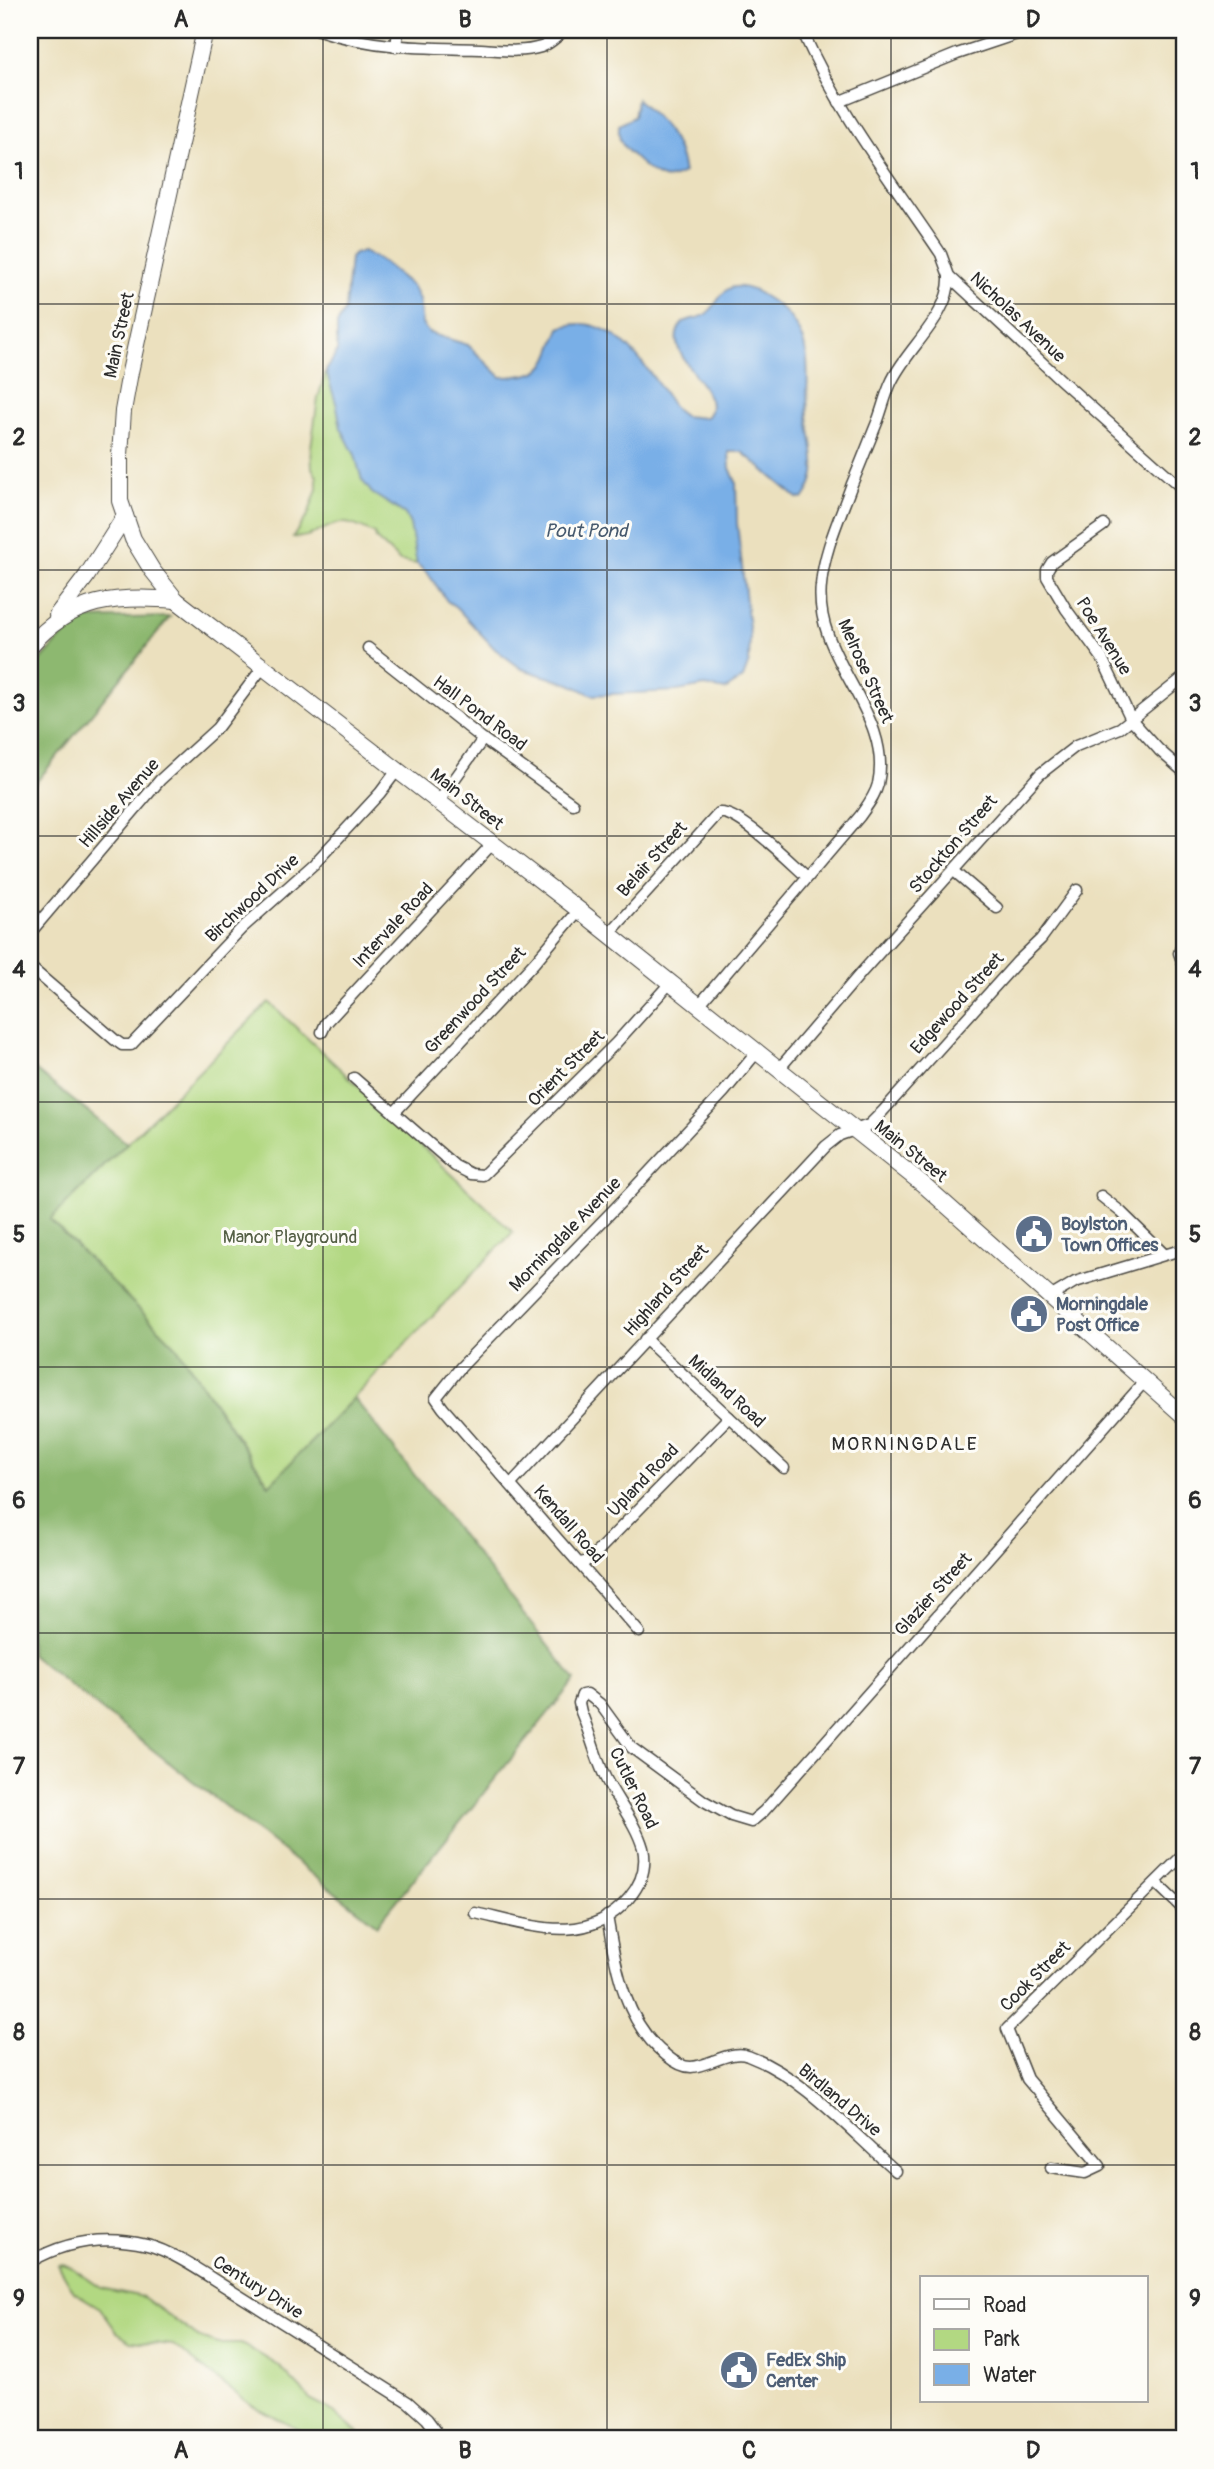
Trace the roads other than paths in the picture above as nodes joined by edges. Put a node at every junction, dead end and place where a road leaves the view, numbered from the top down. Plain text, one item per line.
1 (205, 30) edge
2 (319, 30) edge
3 (398, 30) edge
4 (802, 30) edge
5 (1029, 30) edge
6 (559, 35) dead end
7 (396, 47) junction
8 (839, 102) junction
9 (949, 276) junction
10 (1184, 490) edge
11 (125, 516) junction
12 (1104, 526) dead end
13 (176, 600) junction
14 (47, 627) junction
15 (30, 646) edge
16 (368, 648) dead end
17 (263, 667) junction
18 (1184, 677) edge
19 (1131, 719) junction
20 (484, 740) junction
21 (398, 769) junction
22 (1184, 772) edge
23 (439, 801) junction
24 (573, 804) dead end
25 (493, 843) junction
26 (954, 871) junction
27 (807, 877) junction
28 (1077, 890) dead end
29 (997, 908) dead end
30 (579, 910) junction
31 (30, 933) edge
32 (609, 934) junction
33 (1184, 940) edge
34 (1184, 966) edge
35 (30, 967) edge
36 (671, 982) junction
37 (699, 1004) junction
38 (322, 1032) dead end
39 (757, 1052) junction
40 (778, 1070) junction
41 (354, 1078) dead end
42 (394, 1113) junction
43 (855, 1130) junction
44 (1101, 1196) dead end
45 (1184, 1249) edge
46 (1164, 1254) junction
47 (1050, 1297) junction
48 (645, 1339) junction
49 (1144, 1381) junction
50 (1184, 1416) edge
51 (729, 1417) junction
52 (472, 1441) joint
53 (784, 1468) dead end
54 (511, 1484) junction
55 (580, 1563) junction
56 (639, 1632) dead end
57 (744, 1819) joint
58 (1184, 1854) edge
59 (1156, 1883) junction
60 (1184, 1910) edge
61 (474, 1913) dead end
62 (607, 1916) junction
63 (1051, 2168) dead end
64 (896, 2171) dead end
65 (30, 2262) edge
66 (442, 2439) edge

1 - 11 main road, Main Street
2 - 7 street
3 - 7 street
4 - 8 street, Nicholas Avenue
5 - 8 street
6 - 7 street
8 - 9 street, Nicholas Avenue
9 - 10 street, Nicholas Avenue
9 - 27 street, Melrose Street
11 - 13 main road, Main Street
11 - 14 main road
12 - 19 street, Poe Avenue
13 - 14 main road
13 - 17 main road, Main Street
14 - 15 main road
16 - 20 street, Hall Pond Road
17 - 21 main road, Main Street
17 - 31 street, Hillside Avenue
18 - 19 street, Stockton Street
19 - 22 street, Poe Avenue
19 - 26 street, Stockton Street
20 - 23 street
20 - 24 street, Hall Pond Road
21 - 23 main road, Main Street
21 - 35 street, Birchwood Drive
23 - 25 main road, Main Street
25 - 30 main road, Main Street
25 - 38 street, Intervale Road
26 - 29 street
26 - 40 street, Stockton Street
27 - 32 street, Belair Street
27 - 37 street, Melrose Street
28 - 43 street, Edgewood Street
30 - 32 main road, Main Street
30 - 42 street, Greenwood Street
32 - 36 main road, Main Street
33 - 34 street
36 - 37 main road, Main Street
36 - 42 street, Orient Street
37 - 39 main road, Main Street
39 - 40 main road, Main Street
39 - 52 street, Morningdale Avenue
40 - 43 main road, Main Street
41 - 42 street
43 - 47 main road, Main Street
43 - 48 street, Highland Street
44 - 46 street
45 - 46 street
46 - 47 street
47 - 49 main road, Main Street
48 - 51 street, Midland Road
48 - 54 street, Highland Street
49 - 50 main road, Main Street
49 - 57 street, Glazier Street
51 - 53 street, Midland Road
51 - 55 street, Upland Road
52 - 54 street, Kendall Road
54 - 55 street, Kendall Road
55 - 56 street, Kendall Road
57 - 62 street, Cutler Road
58 - 59 street, Cook Street
59 - 60 street
59 - 63 street, Cook Street
61 - 62 street, Cutler Road
62 - 64 street, Birdland Drive
65 - 66 street, Century Drive

